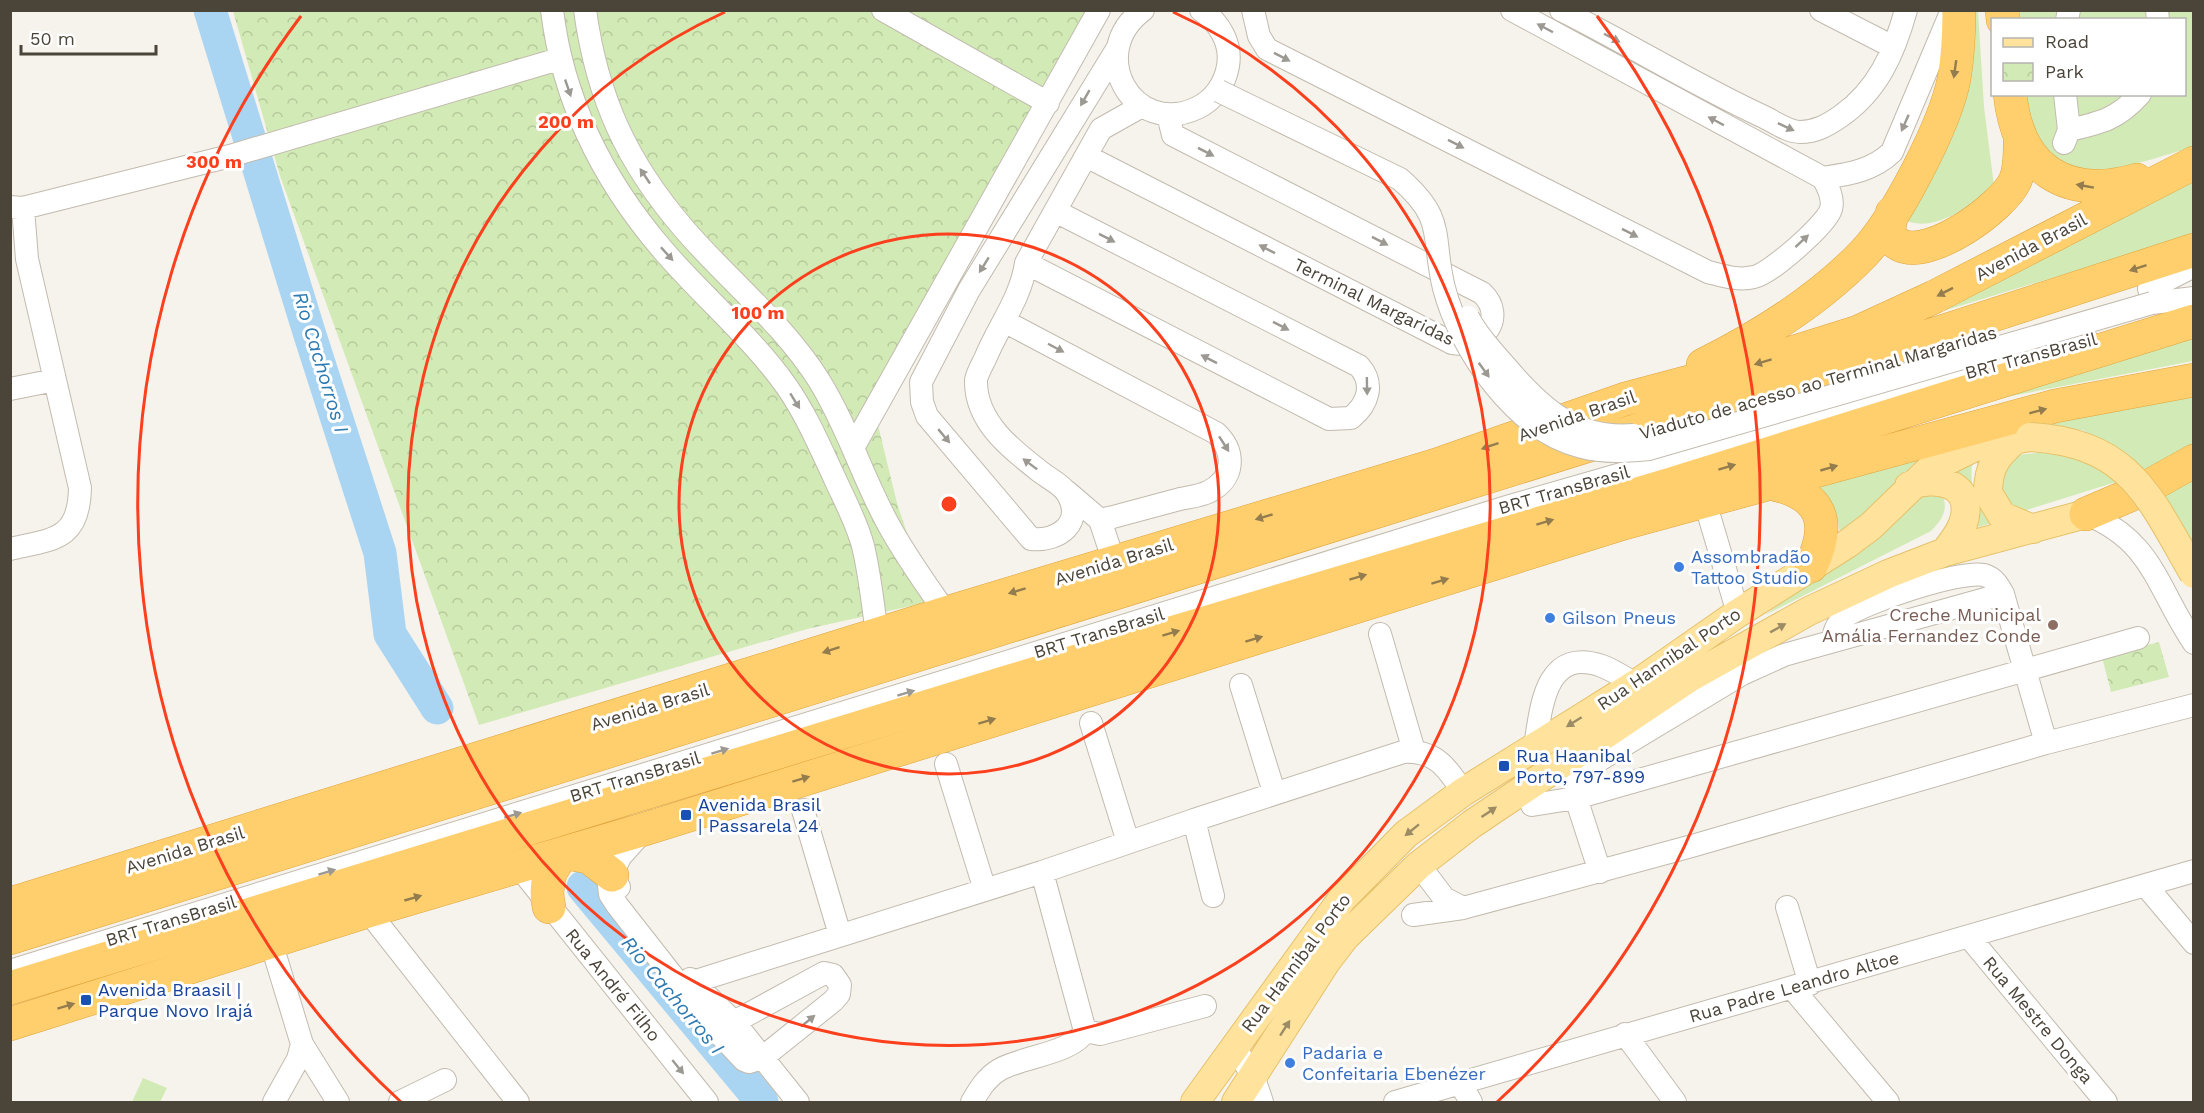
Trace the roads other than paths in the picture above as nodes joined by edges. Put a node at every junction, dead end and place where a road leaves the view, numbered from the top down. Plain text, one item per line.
1 (552, 10) edge
2 (585, 10) edge
3 (883, 10) edge
4 (1099, 10) edge
5 (1143, 10) edge
6 (1202, 10) edge
7 (1253, 10) edge
8 (1512, 10) edge
9 (1561, 10) edge
10 (1821, 10) edge
11 (1906, 10) edge
12 (1952, 10) edge
13 (1959, 10) edge
14 (1893, 47) junction
15 (1117, 49) junction
16 (559, 59) junction
17 (1222, 85) junction
18 (2010, 96) edge
19 (2065, 96) edge
20 (2138, 96) edge
21 (1048, 103) junction
22 (1142, 106) junction
23 (1168, 115) junction
24 (2020, 135) junction
25 (1086, 156) junction
26 (2188, 165) edge
27 (1823, 178) junction
28 (17, 208) edge
29 (1055, 211) junction
30 (1892, 213) junction
31 (2193, 250) edge
32 (19, 261) edge
33 (1026, 263) junction
34 (2193, 266) edge
35 (2150, 296) junction
36 (2193, 298) edge
37 (2193, 316) edge
38 (1004, 321) junction
39 (2193, 321) edge
40 (55, 380) junction
41 (2193, 380) edge
42 (10, 389) edge
43 (1625, 399) junction
44 (1638, 430) junction
45 (2024, 438) junction
46 (854, 446) junction
47 (2193, 460) edge
48 (1671, 484) junction
49 (1773, 484) junction
50 (1909, 486) junction
51 (1362, 487) junction
52 (1065, 490) junction
53 (1705, 502) junction
54 (2086, 514) junction
55 (1100, 520) junction
56 (2033, 529) junction
57 (1569, 541) junction
58 (10, 549) edge
59 (1251, 552) junction
60 (1945, 552) junction
61 (1114, 562) junction
62 (1811, 566) junction
63 (2193, 574) edge
64 (946, 613) junction
65 (1738, 613) junction
66 (1380, 634) dead end
67 (877, 635) junction
68 (2138, 639) dead end
69 (2193, 643) edge
70 (2024, 670) junction
71 (1691, 677) junction
72 (1241, 684) dead end
73 (1635, 684) junction
74 (2193, 705) edge
75 (1091, 723) dead end
76 (2046, 743) junction
77 (1535, 747) junction
78 (1414, 751) junction
79 (946, 764) dead end
80 (1274, 792) junction
81 (1463, 792) junction
82 (1576, 798) junction
83 (1532, 805) dead end
84 (803, 810) dead end
85 (397, 819) junction
86 (1194, 820) junction
87 (645, 829) junction
88 (1128, 842) junction
89 (565, 853) junction
90 (1419, 866) junction
91 (519, 867) junction
92 (2193, 871) edge
93 (610, 872) junction
94 (1042, 872) junction
95 (1600, 872) junction
96 (2146, 886) junction
97 (985, 890) junction
98 (1213, 896) dead end
99 (10, 904) edge
100 (549, 907) junction
101 (1786, 907) dead end
102 (1463, 908) junction
103 (368, 912) junction
104 (10, 915) edge
105 (1413, 915) dead end
106 (840, 935) junction
107 (10, 938) edge
108 (1970, 938) junction
109 (271, 942) junction
110 (2193, 944) edge
111 (10, 955) edge
112 (10, 971) edge
113 (693, 982) junction
114 (1802, 986) junction
115 (10, 988) edge
116 (1205, 1006) dead end
117 (734, 1022) junction
118 (10, 1024) edge
119 (1084, 1032) junction
120 (1624, 1034) junction
121 (302, 1044) junction
122 (1234, 1046) junction
123 (762, 1058) junction
124 (1214, 1076) junction
125 (445, 1080) dead end
126 (1466, 1093) edge
127 (1249, 1096) edge
128 (274, 1102) edge
129 (338, 1102) edge
130 (400, 1102) edge
131 (518, 1102) edge
132 (707, 1102) edge
133 (798, 1102) edge
134 (972, 1102) edge
135 (1195, 1102) edge
136 (1395, 1102) edge
137 (1675, 1102) edge
138 (1888, 1102) edge
139 (2106, 1102) edge

1 - 16 street
46 -> 2 street
3 - 21 street
4 - 21 street
5 - 15 street
6 - 17 street
7 -> 27 street
27 -> 8 street
9 -> 14 street
10 - 14 street
11 - 14 street
12 -> 27 street
13 -> 30 highway
15 - 22 street
15 -> 52 street
16 - 28 street
16 -> 67 street
17 - 23 street
17 - 35 street, Viaduto de acesso ao Terminal Margaridas, bridge
18 - 24 highway
19 - 20 street
21 - 46 street
22 - 23 street
22 - 25 street
23 -> 25 street, Terminal Margaridas
26 -> 24 highway
24 - 30 highway
25 - 29 street
26 -> 43 highway, Avenida Brasil
28 - 32 street
29 - 33 street
29 -> 33 street
30 - 43 highway
31 -> 44 highway, Avenida Brasil
32 - 40 street
33 - 38 street
34 - 35 street
35 - 36 street
112 -> 37 street, BRT TransBrasil
52 -> 38 street
38 -> 55 street
48 -> 39 highway
40 - 42 street
40 - 58 street
49 -> 41 highway
43 -> 51 highway, Avenida Brasil
44 - 59 highway, Avenida Brasil
44 - 111 street, BRT TransBrasil
45 - 50 main road, Rua Hannibal Porto
45 - 56 main road
45 - 63 main road, Rua Hannibal Porto, bridge
46 - 64 street
47 - 54 highway
48 - 57 highway
115 -> 48 highway
49 - 53 highway
49 - 62 highway
50 - 60 main road
50 - 62 main road, Rua Hannibal Porto
51 - 59 highway
51 -> 61 highway, Avenida Brasil
52 - 55 street
53 - 57 highway
53 - 65 street
54 - 56 main road, Rua Hannibal Porto
54 - 69 street
55 - 61 street
56 - 60 main road, Rua Hannibal Porto
87 -> 57 highway
59 - 85 highway, Avenida Brasil
71 -> 60 main road, Rua Hannibal Porto
61 -> 64 highway, Avenida Brasil
62 - 65 main road, Rua Hannibal Porto
64 - 67 highway, Avenida Brasil
65 - 71 main road
65 - 73 main road, Rua Hannibal Porto
66 - 78 street
67 -> 99 highway, Avenida Brasil
68 - 70 street
70 - 76 street
70 - 82 street
70 - 82 street
90 -> 71 main road, Rua Hannibal Porto
72 - 80 street
73 -> 77 main road, Rua Hannibal Porto
73 - 77 street
74 - 76 street
75 - 88 street
76 - 95 street
77 - 81 main road, Rua Hannibal Porto
78 - 80 street
78 - 81 street
79 - 97 street
80 - 86 street
81 -> 122 main road, Rua Hannibal Porto
82 - 83 street
82 - 95 street
84 - 106 street
85 - 104 highway
85 - 107 highway, Avenida Brasil
86 - 88 street
86 - 98 street
87 - 89 highway
87 - 93 street
88 - 94 street
89 - 91 highway
89 - 93 highway
89 - 100 highway
90 - 102 street
127 -> 90 main road, Rua Hannibal Porto
91 - 100 street, Rua André Filho
103 -> 91 highway
92 - 96 street, Rua Padre Leandro Altoe
93 - 113 street
93 - 123 street
94 - 97 street
94 - 119 street
95 - 102 street
96 - 108 street, Rua Padre Leandro Altoe
96 - 110 street
97 - 106 street
100 -> 132 street, Rua André Filho
101 - 114 street
102 - 105 street
103 - 109 highway
103 - 131 street
106 - 113 street
108 - 114 street, Rua Padre Leandro Altoe
108 - 139 street, Rua Mestre Donga
118 -> 109 highway
109 - 121 street
113 - 117 street
114 - 120 street, Rua Padre Leandro Altoe
114 - 138 street
116 - 119 street
117 - 123 street
123 -> 117 street
119 - 134 street
120 - 126 street, Rua Padre Leandro Altoe
120 - 137 street
121 - 128 street
121 - 129 street
122 - 124 main road, Rua Hannibal Porto
122 - 127 street
123 - 133 street
124 - 127 street
124 - 135 main road, Rua Hannibal Porto
125 - 130 street
126 - 136 street, Rua Padre Leandro Altoe

